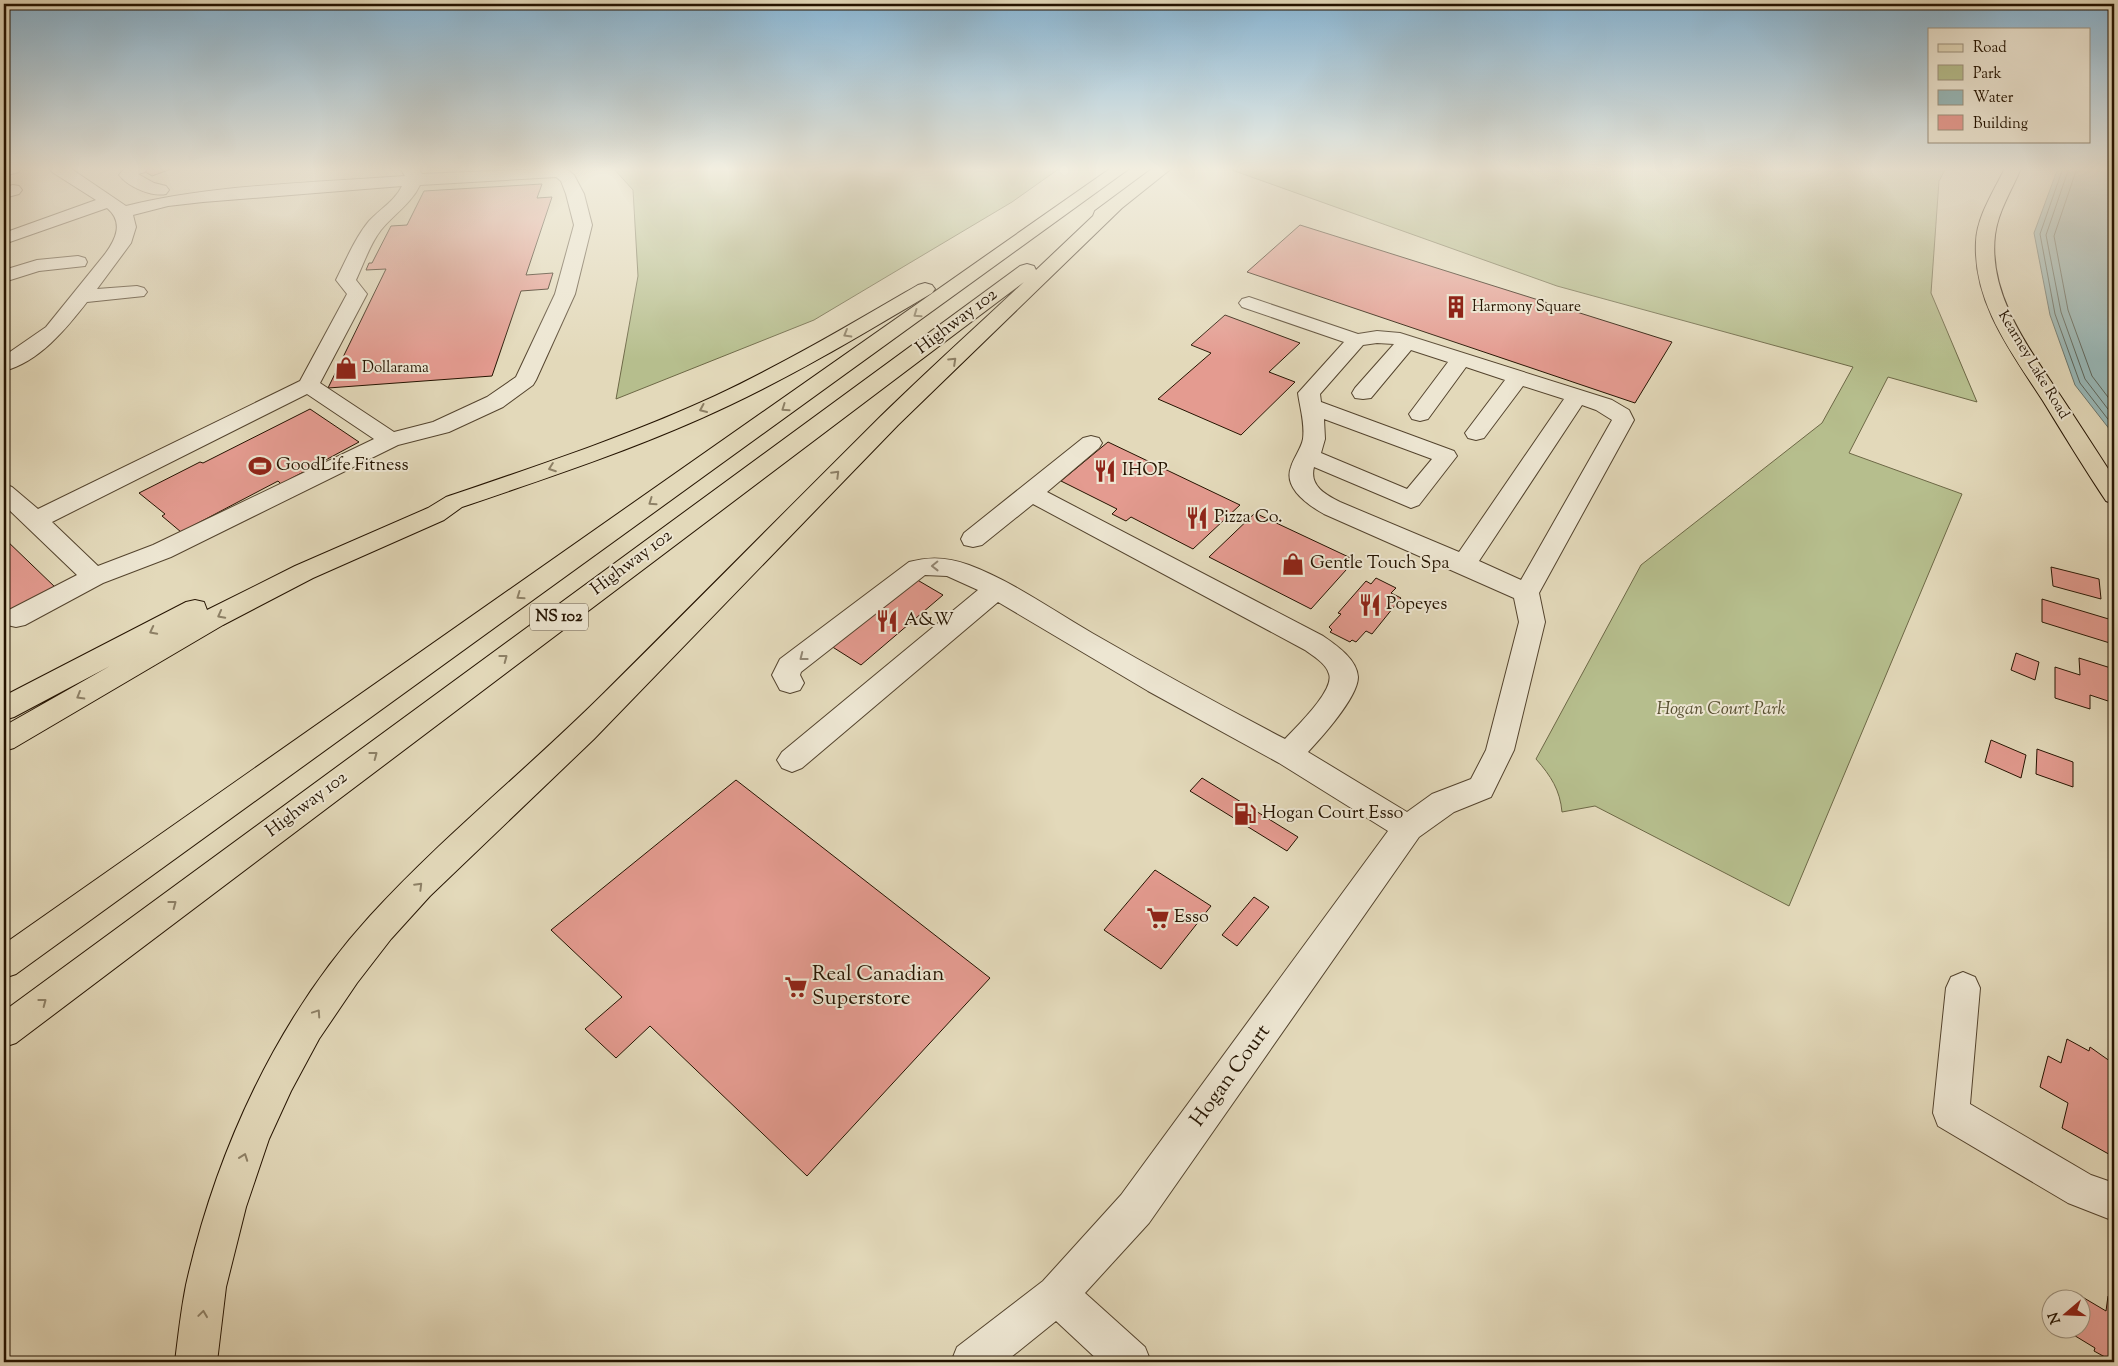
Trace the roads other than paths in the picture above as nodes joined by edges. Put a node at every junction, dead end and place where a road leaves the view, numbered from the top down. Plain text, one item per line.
1 (29, 232) edge
2 (126, 232) edge
3 (371, 232) edge
4 (581, 232) edge
5 (1021, 232) edge
6 (1032, 232) edge
7 (1078, 232) edge
8 (1086, 232) edge
9 (1987, 232) edge
10 (4, 239) edge
11 (4, 276) edge
12 (4, 282) edge
13 (137, 292) dead end
14 (83, 296) junction
15 (1249, 303) dead end
16 (1357, 340) junction
17 (1407, 342) junction
18 (1461, 359) junction
19 (4, 365) edge
20 (1518, 378) junction
21 (308, 385) junction
22 (1363, 393) dead end
23 (1576, 397) junction
24 (1311, 406) junction
25 (1420, 414) dead end
26 (1476, 433) dead end
27 (390, 440) junction
28 (1091, 443) dead end
29 (1308, 456) junction
30 (4, 492) edge
31 (1031, 493) junction
32 (2114, 496) edge
33 (1411, 500) junction
34 (454, 502) junction
35 (36, 520) junction
36 (1386, 531) junction
37 (973, 538) dead end
38 (1464, 564) junction
39 (94, 577) junction
40 (988, 585) junction
41 (1526, 593) junction
42 (16, 618) dead end
43 (790, 683) dead end
44 (4, 709) edge
45 (4, 740) edge
46 (1289, 755) junction
47 (792, 760) dead end
48 (1408, 828) junction
49 (4, 963) edge
50 (1963, 988) dead end
51 (4, 1031) edge
52 (2114, 1202) edge
53 (1057, 1295) junction
54 (196, 1362) edge
55 (972, 1362) edge
56 (1130, 1362) edge

1 - 10 street
2 - 14 street
3 - 21 street
4 - 27 street
5 -> 34 main road
6 -> 49 main road, Highway 102 / NS 102
51 -> 7 main road, Highway 102 / NS 102
54 -> 8 main road
9 - 32 main road, Kearney Lake Road
11 - 12 street
13 - 14 street
14 - 19 street
15 - 16 street
16 - 17 street
16 - 24 street
17 - 18 street
17 - 22 street
18 - 20 street
18 - 25 street
20 - 23 street
20 - 26 street
21 - 27 street
21 - 35 street
23 - 38 street
23 - 41 street
24 - 29 street
24 - 33 street
27 - 39 street
28 - 31 street
29 - 33 street
29 - 36 street
30 - 35 street
31 - 37 street
31 - 46 street
33 - 36 street
34 -> 44 main road
34 -> 45 main road
35 - 39 street
36 - 38 street
38 - 41 street
39 - 42 street
40 -> 43 street
40 - 46 street
40 - 47 street
41 - 48 street, Hogan Court
46 - 48 street
48 - 53 street, Hogan Court
50 - 52 street
53 - 55 street, Hogan Court
53 - 56 street

